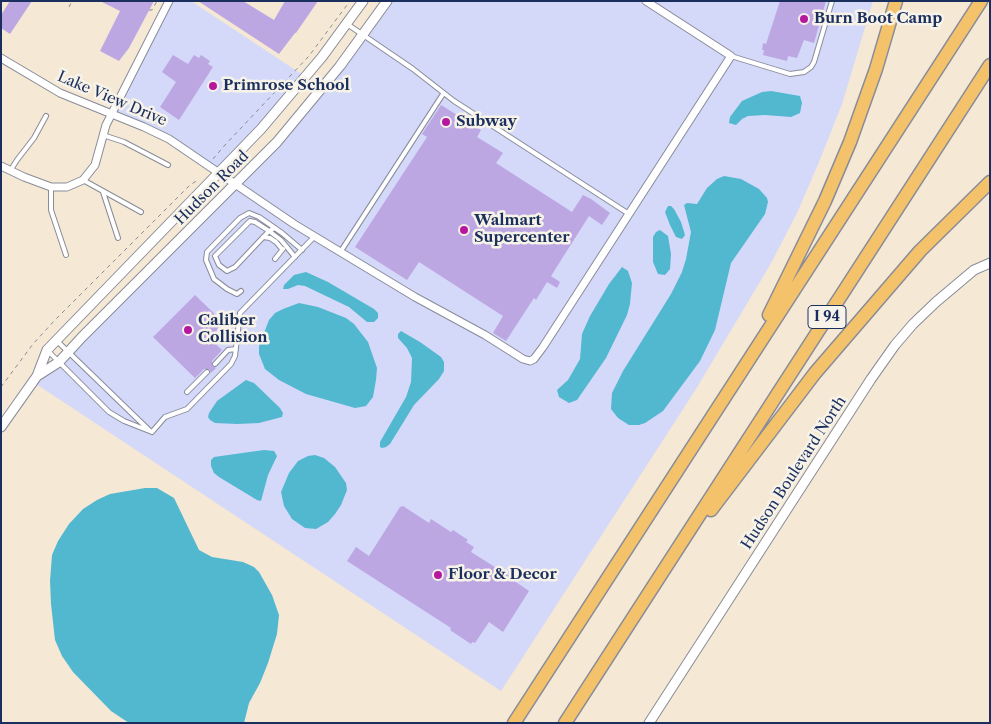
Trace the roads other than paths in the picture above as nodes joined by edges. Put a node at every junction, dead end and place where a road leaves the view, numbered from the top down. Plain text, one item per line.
1 (169, 1) edge
2 (363, 1) edge
3 (387, 1) edge
4 (646, 1) edge
5 (832, 1) edge
6 (896, 1) edge
7 (981, 1) edge
8 (347, 24) junction
9 (363, 36) junction
10 (731, 56) junction
11 (1, 58) edge
12 (990, 65) edge
13 (443, 94) junction
14 (113, 114) junction
15 (46, 116) dead end
16 (102, 135) junction
17 (168, 165) dead end
18 (1, 166) edge
19 (10, 171) junction
20 (219, 173) junction
21 (83, 180) junction
22 (990, 182) edge
23 (236, 184) junction
24 (51, 186) junction
25 (103, 192) junction
26 (141, 212) dead end
27 (629, 214) junction
28 (275, 228) junction
29 (268, 231) junction
30 (314, 236) junction
31 (263, 237) junction
32 (118, 238) dead end
33 (284, 247) junction
34 (302, 250) junction
35 (341, 251) junction
36 (66, 255) dead end
37 (295, 257) junction
38 (275, 258) dead end
39 (990, 263) edge
40 (241, 291) dead end
41 (56, 340) junction
42 (236, 349) junction
43 (47, 350) junction
44 (68, 352) junction
45 (59, 362) junction
46 (215, 364) dead end
47 (745, 365) junction
48 (207, 372) dead end
49 (37, 376) junction
50 (187, 392) dead end
51 (1, 427) edge
52 (152, 432) junction
53 (664, 569) junction
54 (514, 723) edge
55 (565, 723) edge
56 (649, 723) edge

1 - 14 street
2 - 8 street, Hudson Road
3 - 9 street, Hudson Road
4 - 10 street
5 - 10 lane
6 - 47 highway
7 - 47 highway, I 94
8 - 9 lane
8 - 20 street, Hudson Road
9 - 13 lane
9 - 23 street, Hudson Road
10 - 27 street
11 - 14 street, Lake View Drive
12 - 53 highway, I 94
13 - 27 lane
13 - 35 lane
14 - 16 street
14 - 20 street, Lake View Drive
15 - 19 lane
16 - 17 lane
16 - 21 street
18 - 19 street
19 - 24 street
20 - 23 street, Lake View Drive
20 - 41 street, Hudson Road
21 - 24 street
21 - 25 lane
22 - 53 highway
23 - 30 street, Lake View Drive
23 - 44 street, Hudson Road
24 - 36 lane
25 - 26 lane
25 - 32 lane
27 - 35 street, Lake View Drive
28 - 29 lane
28 - 34 lane
28 - 40 lane
29 - 31 lane
29 - 31 lane
29 - 33 lane
30 - 34 lane
30 - 35 street, Lake View Drive
31 - 33 lane
33 - 37 lane
33 - 38 lane
34 - 37 lane
37 - 42 lane
39 - 56 street, Hudson Boulevard North
41 - 43 street, Hudson Road
41 - 44 lane
42 - 46 lane
42 - 52 lane
43 - 45 lane
43 - 49 street, Hudson Road
44 - 45 street, Hudson Road
44 - 52 lane
45 - 49 street, Hudson Road
45 - 52 lane
47 - 54 highway, I 94
48 - 50 lane
49 - 51 street, Hudson Road
53 - 55 highway, I 94

